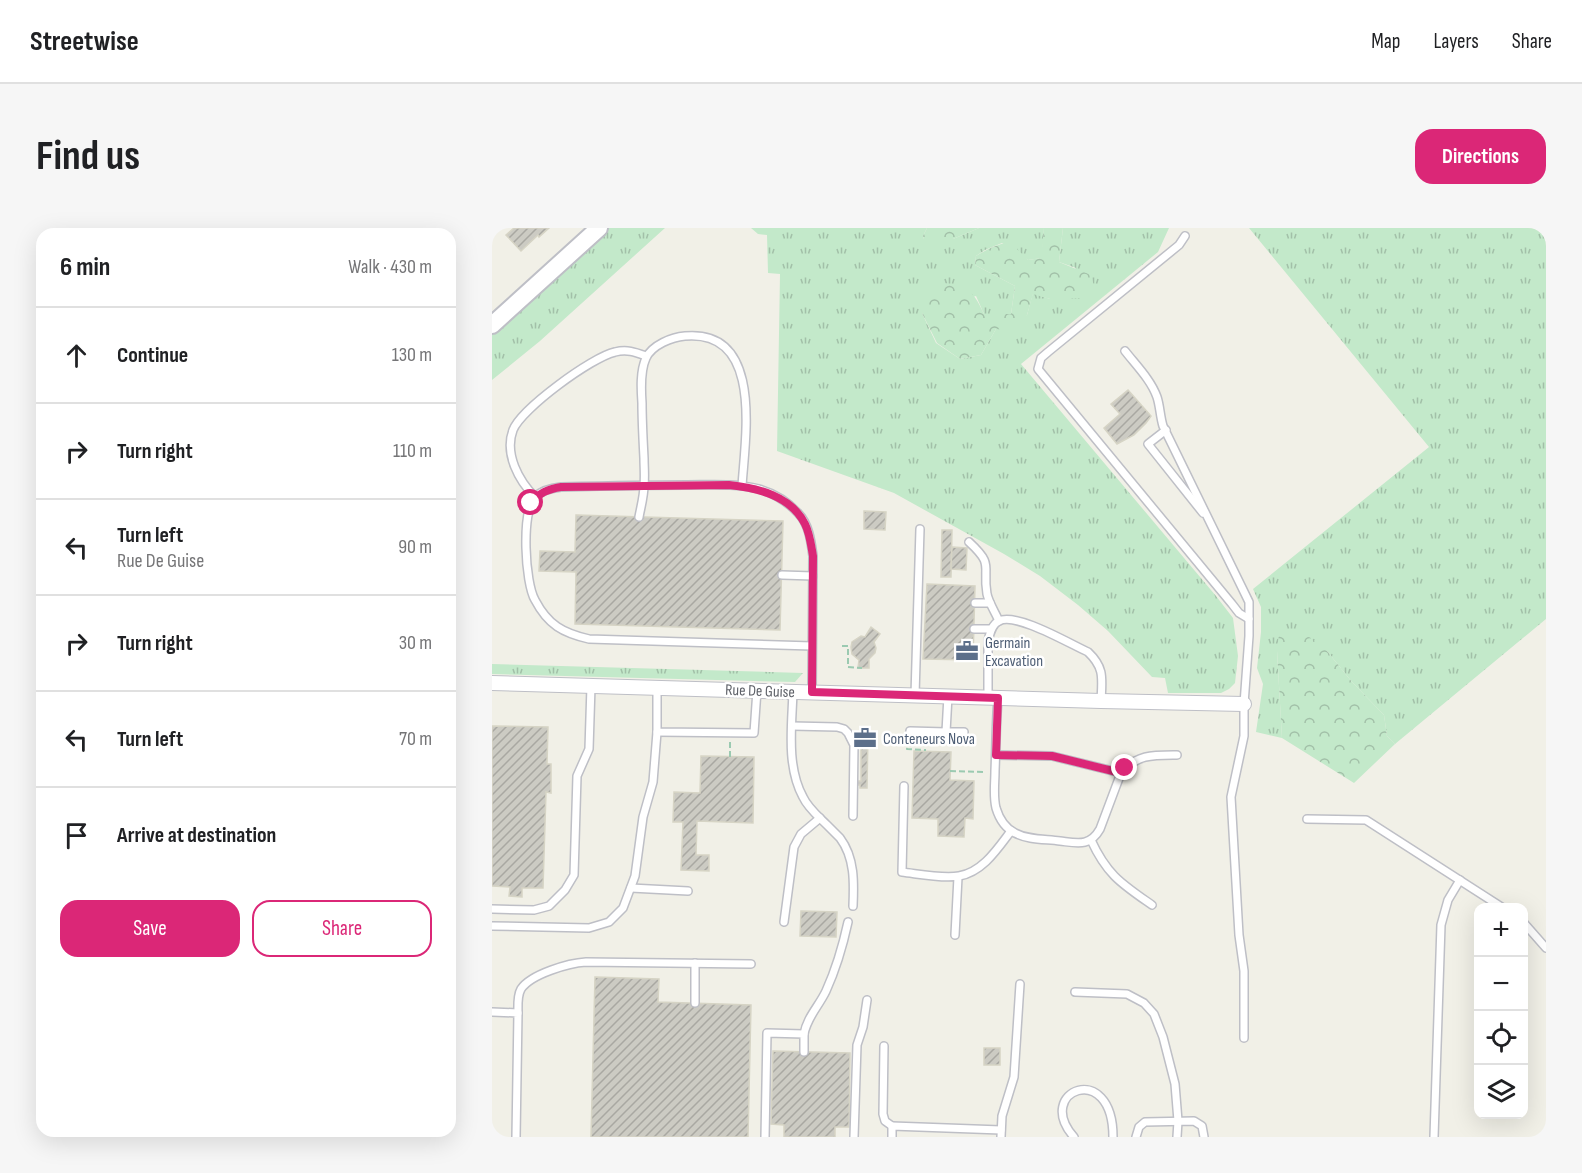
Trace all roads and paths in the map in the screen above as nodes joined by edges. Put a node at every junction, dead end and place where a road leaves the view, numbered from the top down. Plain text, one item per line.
1 (599, 228) edge
2 (1185, 236) dead end
3 (492, 325) edge
4 (1125, 351) dead end
5 (646, 356) junction
6 (1166, 430) junction
7 (645, 485) junction
8 (742, 486) junction
9 (535, 497) junction
10 (639, 517) dead end
11 (1212, 524) junction
12 (920, 530) dead end
13 (969, 542) dead end
14 (782, 575) dead end
15 (813, 576) junction
16 (975, 603) dead end
17 (990, 603) junction
18 (1249, 619) junction
19 (999, 621) junction
20 (974, 628) dead end
21 (992, 629) junction
22 (812, 646) junction
23 (842, 646) dead end
24 (966, 660) dead end
25 (977, 660) dead end
26 (862, 668) dead end
27 (492, 683) edge
28 (591, 686) junction
29 (657, 688) junction
30 (757, 690) junction
31 (793, 691) junction
32 (812, 692) junction
33 (915, 695) junction
34 (948, 696) junction
35 (993, 698) junction
36 (1101, 701) junction
37 (1244, 704) junction
38 (792, 726) junction
39 (910, 731) dead end
40 (657, 732) junction
41 (946, 732) junction
42 (964, 732) dead end
43 (730, 746) dead end
44 (907, 746) dead end
45 (926, 749) dead end
46 (996, 755) junction
47 (1177, 755) dead end
48 (730, 757) dead end
49 (950, 771) dead end
50 (995, 772) junction
51 (1121, 773) junction
52 (904, 786) dead end
53 (853, 816) dead end
54 (820, 818) junction
55 (1307, 819) dead end
56 (1011, 831) junction
57 (1091, 840) junction
58 (958, 877) junction
59 (1460, 880) junction
60 (632, 888) junction
61 (688, 891) dead end
62 (1495, 903) edge
63 (1152, 905) dead end
64 (853, 906) dead end
65 (492, 909) edge
66 (784, 922) dead end
67 (848, 922) dead end
68 (492, 926) edge
69 (1528, 928) edge
70 (955, 935) dead end
71 (1546, 948) edge
72 (695, 963) junction
73 (751, 964) dead end
74 (1020, 984) dead end
75 (1075, 992) dead end
76 (867, 1000) dead end
77 (695, 1003) dead end
78 (492, 1012) edge
79 (518, 1013) junction
80 (804, 1034) junction
81 (1244, 1038) dead end
82 (885, 1046) dead end
83 (804, 1052) dead end
84 (1178, 1121) junction
85 (892, 1126) junction
86 (1001, 1134) edge
87 (516, 1137) edge
88 (765, 1137) edge
89 (854, 1137) edge
90 (892, 1137) edge
91 (1074, 1137) edge
92 (1113, 1137) edge
93 (1136, 1137) edge
94 (1177, 1137) edge
95 (1204, 1137) edge
96 (1434, 1137) edge

1 - 3 street
2 - 18 lane
4 - 6 lane
5 - 7 lane
5 - 8 lane
5 - 9 lane
6 - 11 lane
6 - 11 lane
7 - 8 lane
7 - 9 lane
7 - 10 lane
8 - 15 lane
9 - 22 lane
11 - 18 lane
12 - 33 lane
13 - 17 lane
14 - 15 lane
15 - 22 lane
16 - 17 lane
17 - 19 lane
18 - 37 lane
19 - 21 lane
19 - 36 lane
20 - 21 lane
21 - 35 lane
22 - 32 lane
23 - 26 path
24 - 25 path
27 - 28 street, Rue De Guise
28 - 29 street, Rue De Guise
28 - 65 lane
29 - 30 street, Rue De Guise
29 - 40 lane
30 - 31 street, Rue De Guise
30 - 40 lane
31 - 32 street, Rue De Guise
31 - 38 lane
32 - 33 street, Rue De Guise
33 - 34 street, Rue De Guise
34 - 35 street, Rue De Guise
34 - 41 lane
35 - 36 street, Rue De Guise
35 - 46 lane
36 - 37 street, Rue De Guise
37 - 81 lane
38 - 53 lane
38 - 54 lane
39 - 41 lane
40 - 60 lane
41 - 42 lane
43 - 48 path
44 - 45 path
46 - 50 lane
46 - 51 lane
47 - 51 lane
49 - 50 path
50 - 56 lane
51 - 57 lane
52 - 58 lane
54 - 64 lane
54 - 66 lane
55 - 59 lane
56 - 57 lane
56 - 58 lane
57 - 63 lane
58 - 70 lane
59 - 62 lane
59 - 96 lane
60 - 61 lane
60 - 68 lane
67 - 80 lane
69 - 71 lane
72 - 73 lane
72 - 77 lane
72 - 79 lane
74 - 86 lane
75 - 84 lane
76 - 89 lane
78 - 79 lane
79 - 87 lane
80 - 83 lane
80 - 88 lane
82 - 85 lane
84 - 93 lane
84 - 94 lane
84 - 95 lane
85 - 86 lane
85 - 90 lane
91 - 92 lane

